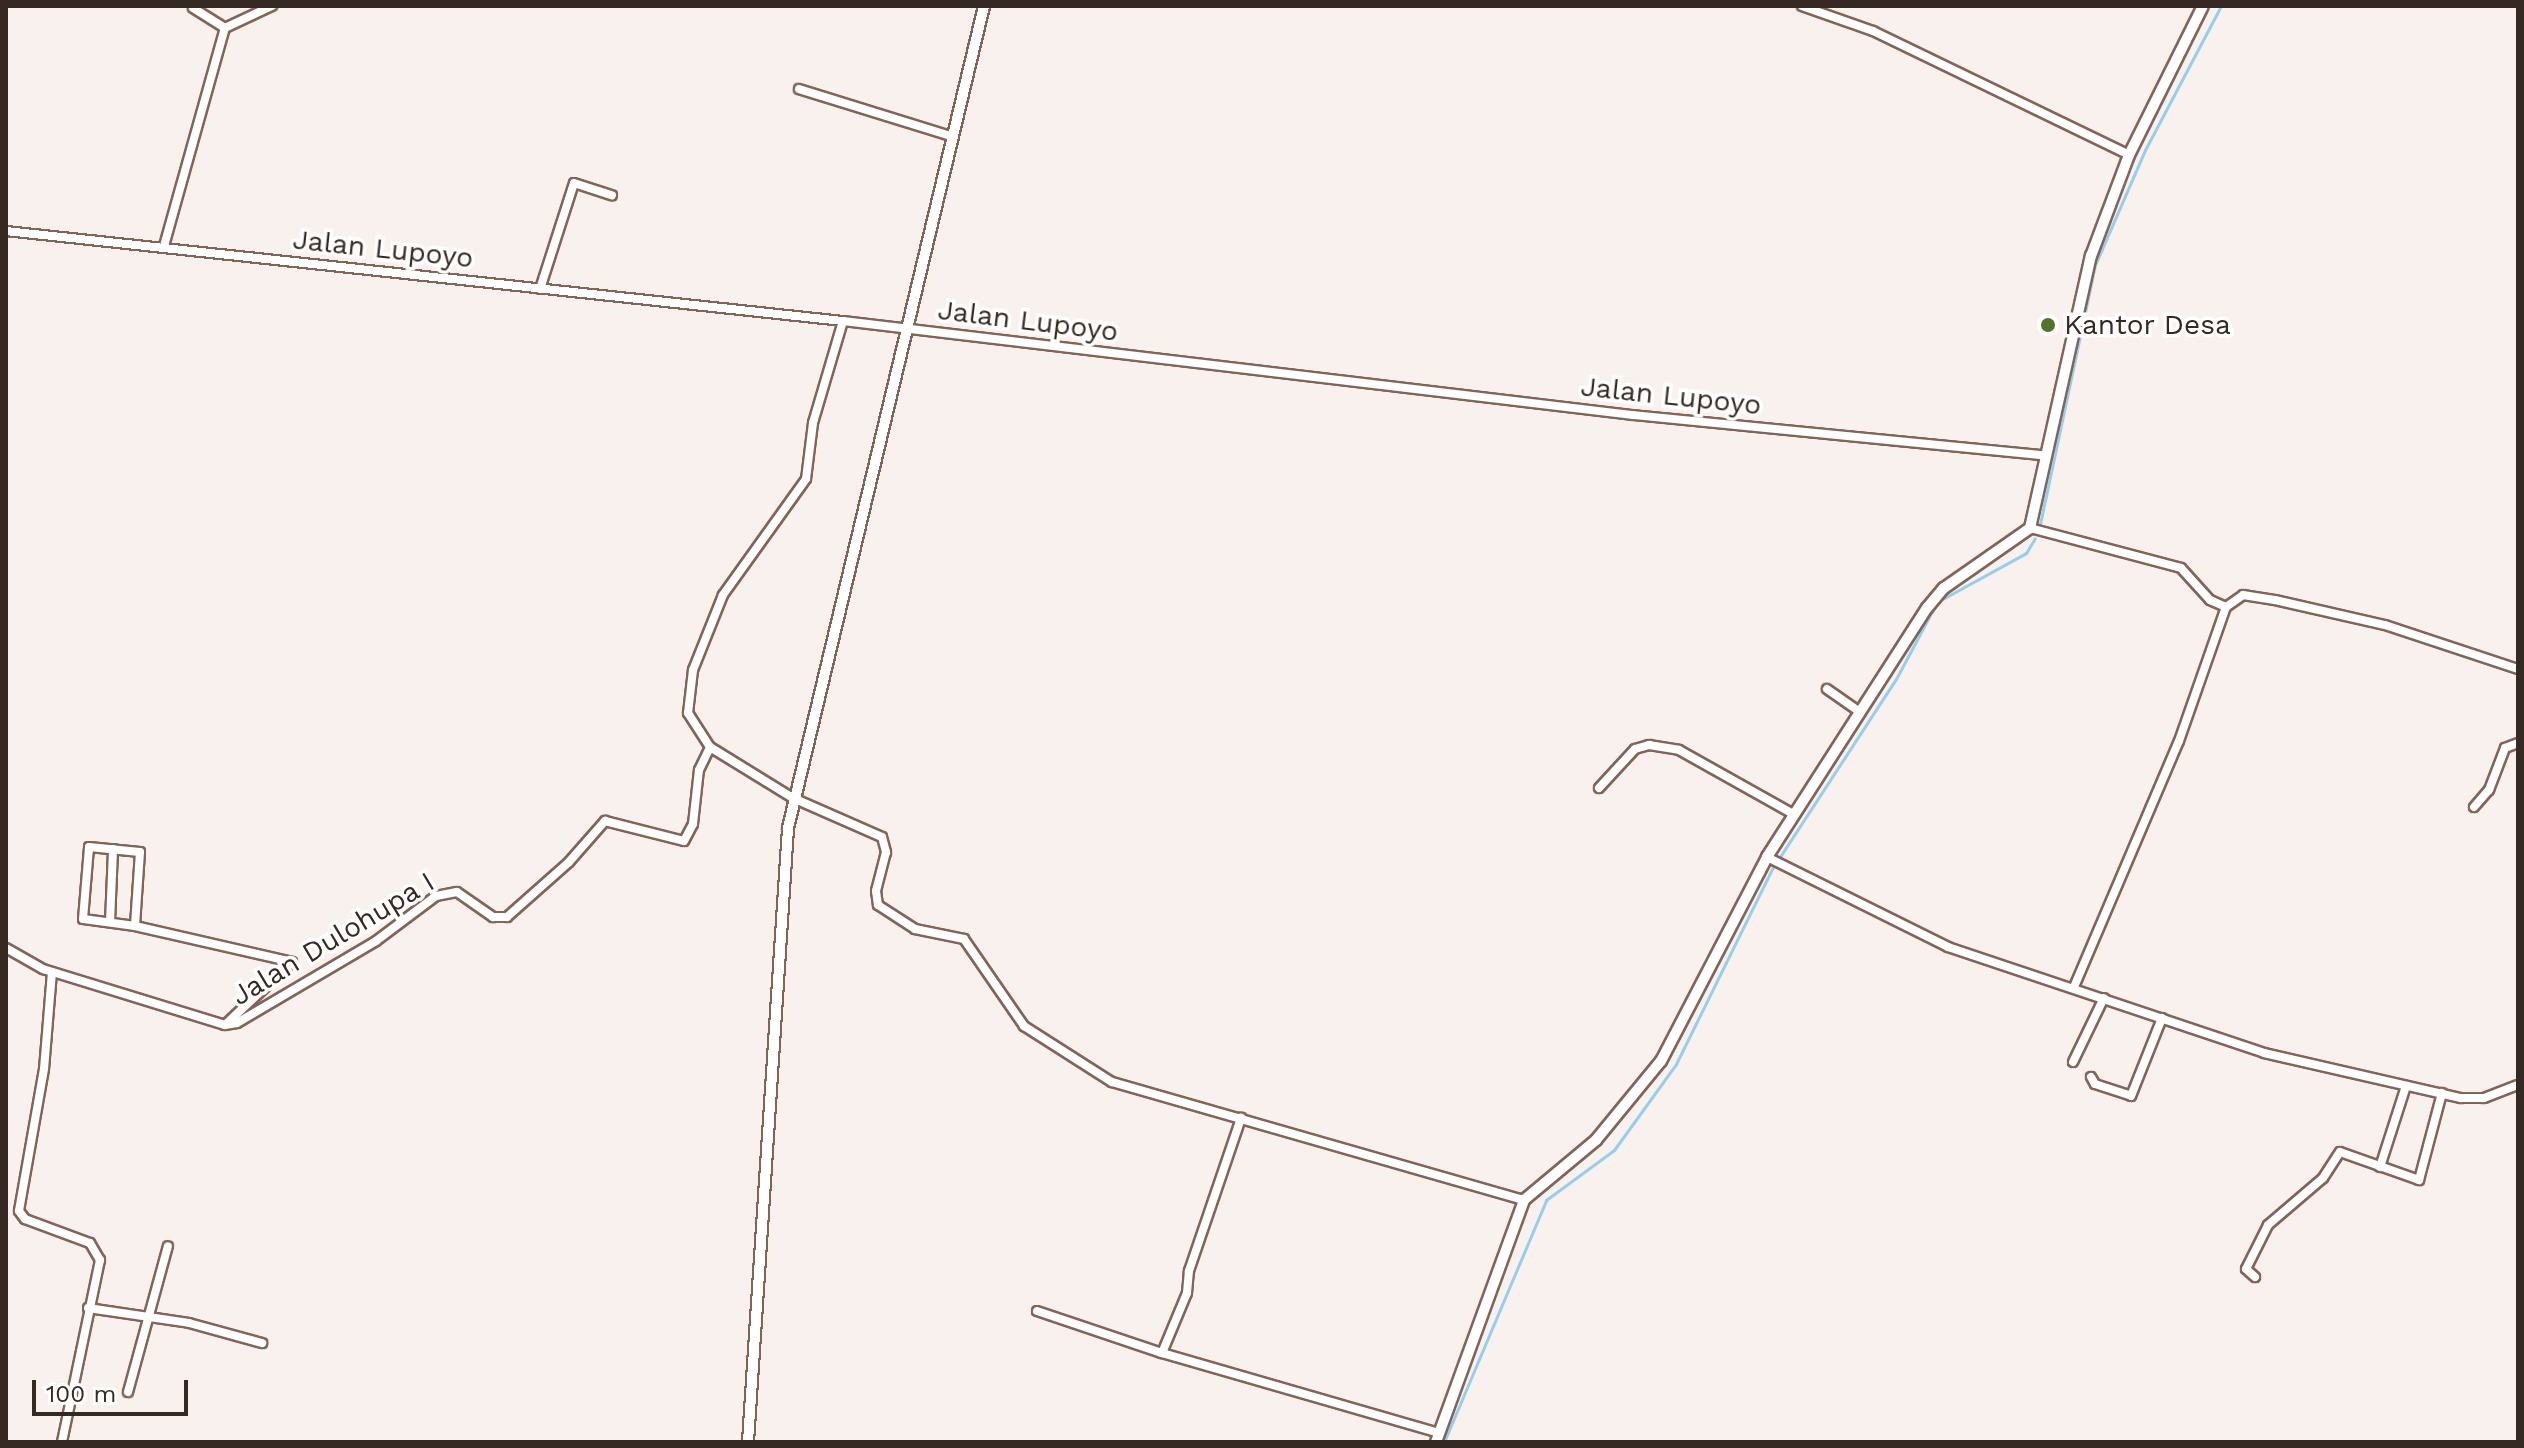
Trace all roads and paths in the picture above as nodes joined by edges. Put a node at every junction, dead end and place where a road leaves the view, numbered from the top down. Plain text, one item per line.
1 (272, 6) edge
2 (984, 6) edge
3 (1802, 6) edge
4 (2203, 6) edge
5 (193, 8) dead end
6 (225, 28) junction
7 (799, 89) dead end
8 (951, 136) junction
9 (2129, 155) junction
10 (612, 195) dead end
11 (6, 231) edge
12 (164, 246) junction
13 (540, 289) junction
14 (843, 321) junction
15 (902, 334) junction
16 (2043, 457) junction
17 (2030, 528) junction
18 (2226, 607) junction
19 (2518, 669) edge
20 (1827, 689) dead end
21 (1856, 709) junction
22 (2518, 743) edge
23 (710, 747) junction
24 (1599, 788) dead end
25 (793, 798) junction
26 (2474, 807) dead end
27 (1788, 811) junction
28 (113, 849) junction
29 (1774, 860) junction
30 (110, 922) junction
31 (135, 926) junction
32 (6, 948) edge
33 (52, 972) junction
34 (2074, 987) junction
35 (2104, 998) junction
36 (2162, 1018) junction
37 (225, 1025) junction
38 (2073, 1062) dead end
39 (2091, 1077) dead end
40 (2518, 1085) edge
41 (2406, 1086) junction
42 (2442, 1093) junction
43 (1241, 1118) junction
44 (2380, 1167) junction
45 (1524, 1200) junction
46 (168, 1246) dead end
47 (2255, 1277) dead end
48 (88, 1308) junction
49 (1037, 1311) dead end
50 (147, 1319) junction
51 (262, 1343) dead end
52 (1162, 1353) junction
53 (128, 1392) dead end
54 (1438, 1438) edge
55 (62, 1442) edge
56 (748, 1442) edge

1 - 6 street
2 - 8 street
3 - 9 street
4 - 9 street
5 - 6 street
6 - 12 street
7 - 8 street
8 - 15 street
9 - 16 street
10 - 13 street
11 - 12 street, Jalan Lupoyo
12 - 13 street, Jalan Lupoyo
13 - 14 street, Jalan Lupoyo
14 - 15 street, Jalan Lupoyo
14 - 23 street
15 - 16 street, Jalan Lupoyo
15 - 25 street
16 - 17 street
17 - 18 street
17 - 21 street
18 - 19 street
18 - 34 street
20 - 21 street
21 - 27 street
22 - 26 street
23 - 25 street
23 - 37 street, Jalan Dulohupa I
24 - 27 street
25 - 43 street
25 - 56 street
27 - 29 street
28 - 30 street
28 - 30 street
28 - 31 street
29 - 34 street
29 - 45 street
30 - 31 street
31 - 37 street
32 - 33 street, Jalan Dulohupa I
33 - 37 street, Jalan Dulohupa I
33 - 48 street
34 - 35 street
35 - 36 street
35 - 38 street
36 - 39 street
36 - 41 street
40 - 42 street
41 - 42 street
41 - 44 street
42 - 44 street
43 - 45 street
43 - 52 street
44 - 47 street
45 - 54 street
46 - 50 street
48 - 50 street
48 - 55 street
49 - 52 street
50 - 51 street
50 - 53 street
52 - 54 street

